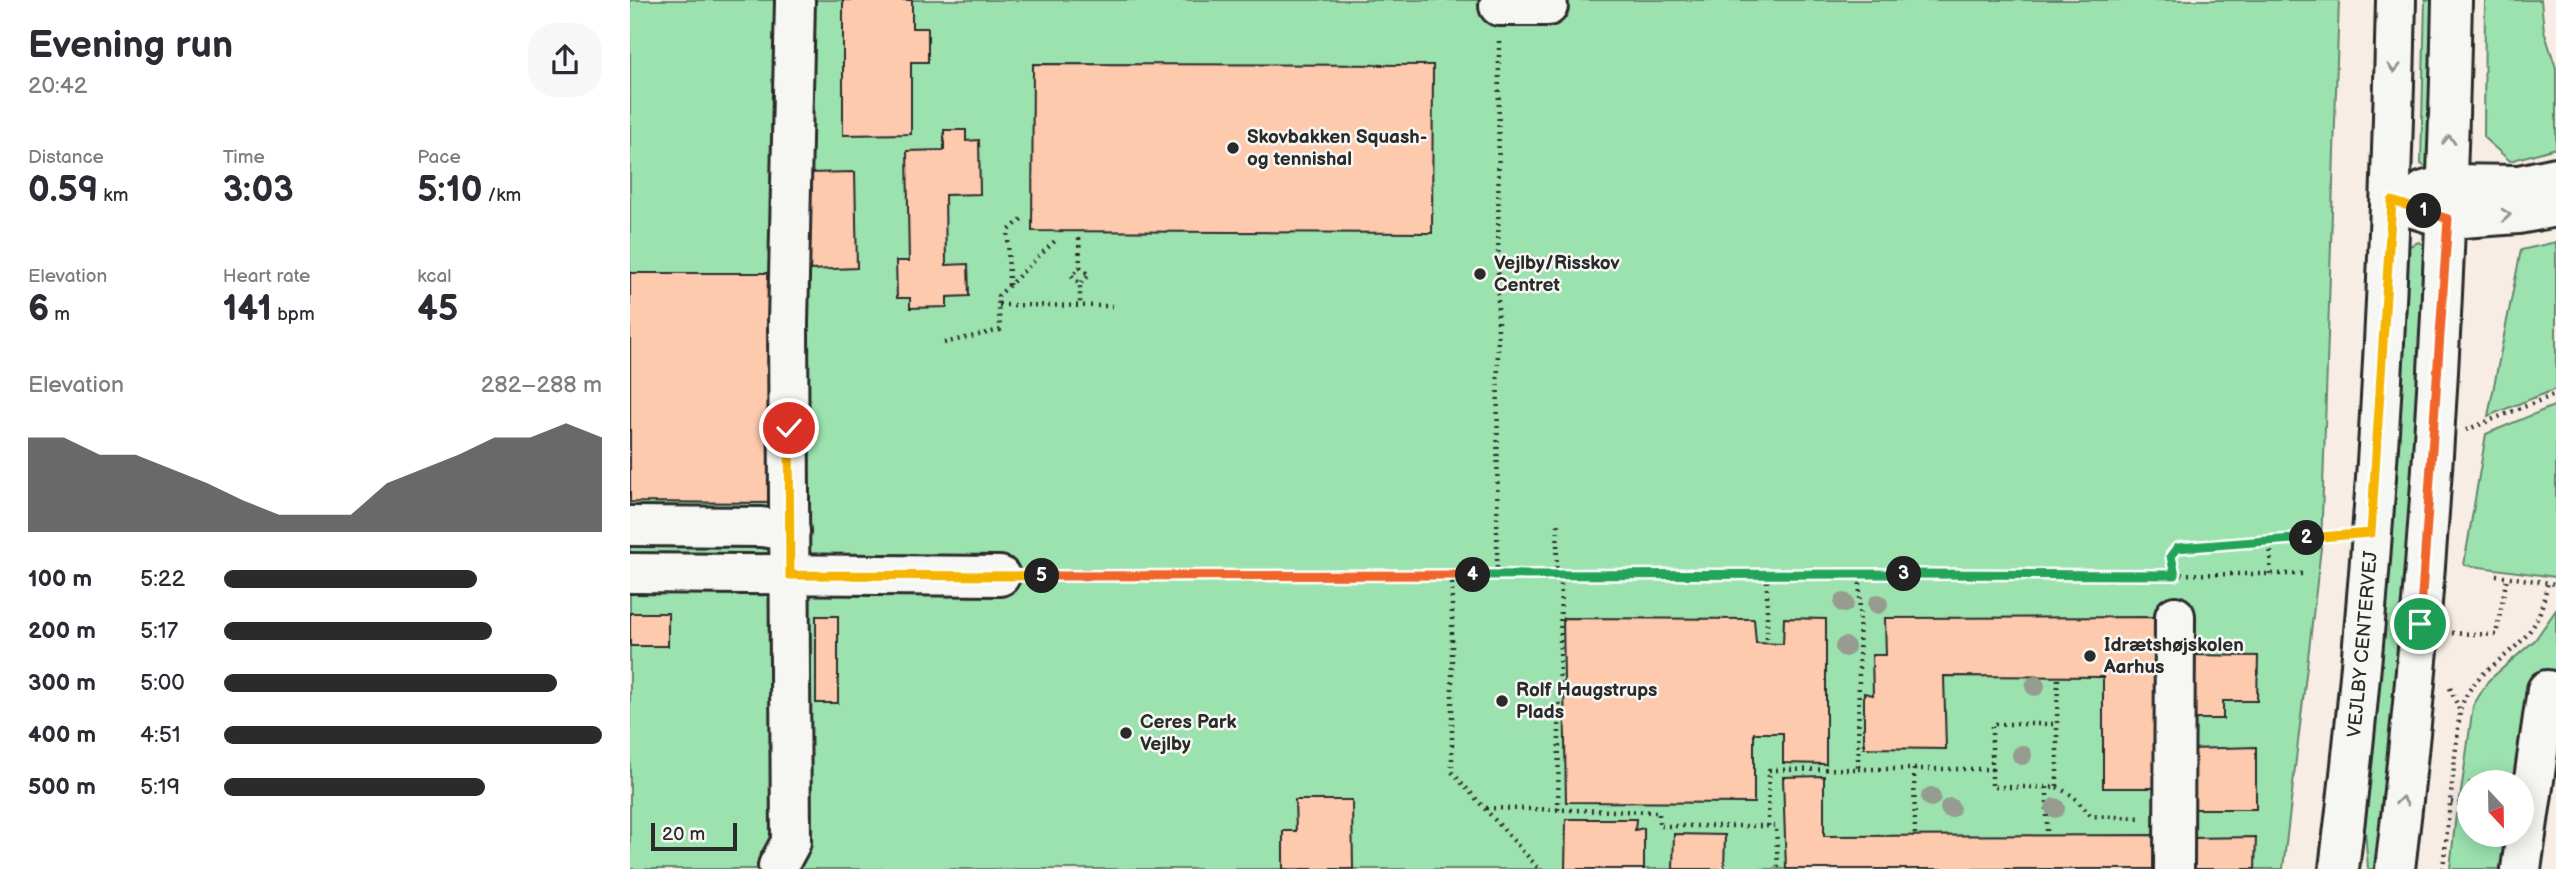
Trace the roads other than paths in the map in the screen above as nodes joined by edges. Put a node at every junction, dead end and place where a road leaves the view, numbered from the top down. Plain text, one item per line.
1 (795, 0) edge
2 (2396, 0) edge
3 (2452, 0) edge
4 (1499, 6) road end
5 (1548, 6) dead end
6 (2556, 177) edge
7 (2392, 201) junction
8 (2448, 202) junction
9 (2556, 206) edge
10 (630, 526) edge
11 (789, 531) junction
12 (630, 573) edge
13 (790, 575) junction
14 (1000, 576) road end
15 (2175, 615) dead end
16 (2556, 692) edge
17 (778, 866) dead end
18 (2174, 869) edge
19 (2339, 869) edge
20 (2395, 869) edge
21 (2521, 869) edge

1 - 11 street
2 -> 7 street, VEJLBY CENTERVEJ
8 -> 3 street
4 - 5 street
6 - 8 street
7 - 8 street
7 - 19 street, VEJLBY CENTERVEJ
8 -> 9 street
20 -> 8 street
10 - 11 street
11 - 13 street
12 - 13 street
13 - 14 street
13 - 17 street
15 - 18 street
16 - 21 street

